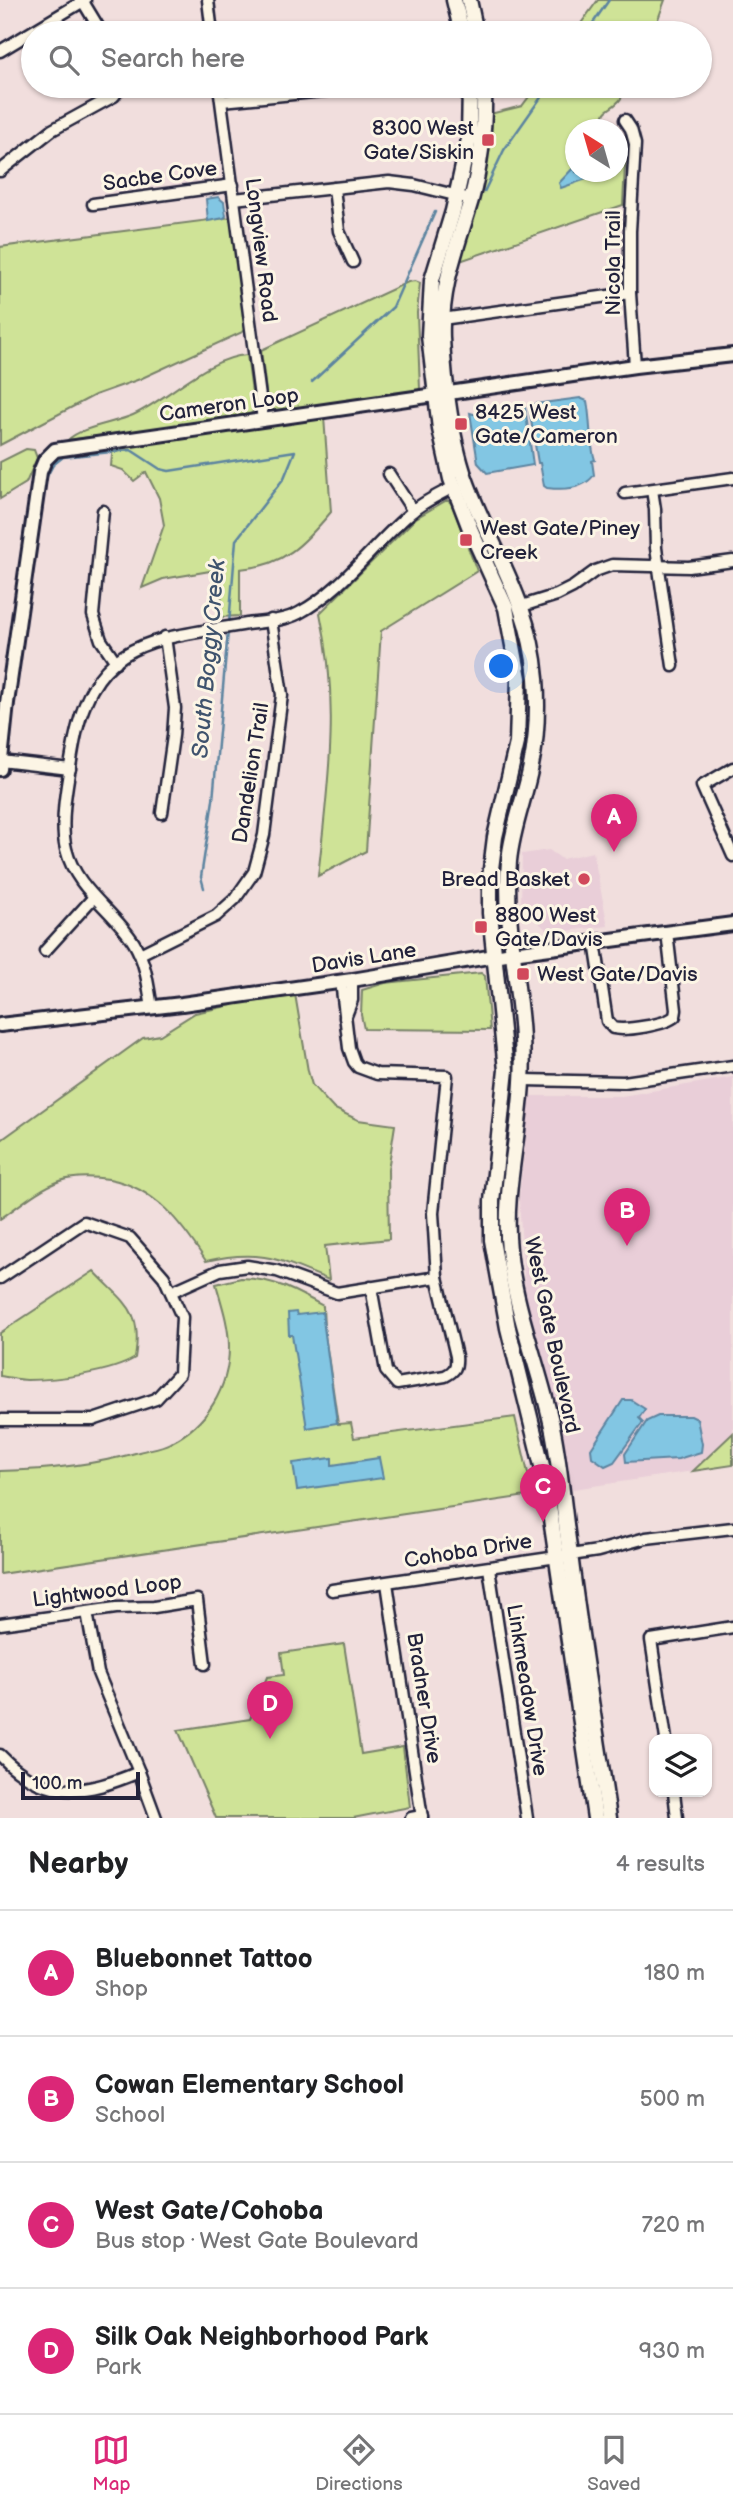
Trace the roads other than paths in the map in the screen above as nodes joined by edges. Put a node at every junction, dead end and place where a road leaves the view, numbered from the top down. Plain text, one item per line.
1 (84, 0) edge
2 (208, 0) edge
3 (454, 0) edge
4 (469, 0) edge
5 (49, 21) edge
6 (95, 21) edge
7 (211, 21) edge
8 (459, 21) edge
9 (473, 21) edge
10 (21, 38) edge
11 (0, 51) edge
12 (110, 98) edge
13 (221, 98) edge
14 (260, 98) edge
15 (470, 98) edge
16 (483, 98) edge
17 (222, 102) junction
18 (628, 125) edge
19 (0, 171) edge
20 (233, 186) junction
21 (334, 188) junction
22 (464, 197) junction
23 (234, 199) junction
24 (93, 204) dead end
25 (353, 262) dead end
26 (630, 293) junction
27 (442, 318) junction
28 (733, 355) edge
29 (635, 366) junction
30 (442, 395) junction
31 (263, 420) junction
32 (389, 474) dead end
33 (733, 478) edge
34 (454, 487) junction
35 (652, 490) junction
36 (625, 493) dead end
37 (413, 510) junction
38 (103, 511) dead end
39 (481, 552) junction
40 (733, 561) edge
41 (659, 565) junction
42 (522, 606) junction
43 (508, 612) junction
44 (271, 620) junction
45 (165, 637) junction
46 (116, 662) junction
47 (673, 666) dead end
48 (534, 667) junction
49 (1, 761) edge
50 (733, 768) edge
51 (0, 769) edge
52 (70, 769) junction
53 (162, 813) dead end
54 (733, 856) edge
55 (93, 898) junction
56 (733, 924) edge
57 (667, 932) junction
58 (595, 942) junction
59 (45, 951) dead end
60 (512, 953) junction
61 (140, 954) junction
62 (494, 956) junction
63 (346, 981) junction
64 (152, 1008) junction
65 (0, 1025) edge
66 (733, 1066) edge
67 (523, 1080) junction
68 (515, 1152) junction
69 (496, 1165) junction
70 (494, 1251) junction
71 (437, 1277) junction
72 (0, 1278) edge
73 (371, 1287) junction
74 (171, 1292) junction
75 (522, 1315) junction
76 (0, 1420) edge
77 (733, 1528) edge
78 (563, 1556) junction
79 (489, 1568) junction
80 (387, 1583) junction
81 (332, 1590) dead end
82 (87, 1612) junction
83 (0, 1625) edge
84 (733, 1627) edge
85 (205, 1664) dead end
86 (665, 1734) edge
87 (0, 1755) edge
88 (139, 1772) junction
89 (675, 1797) edge
90 (419, 1817) edge
91 (156, 1818) edge
92 (527, 1818) edge
93 (596, 1818) edge
94 (609, 1818) edge
95 (677, 1818) edge

1 - 5 street
1 - 6 street
2 - 7 street
3 - 8 main road
4 - 9 main road
10 - 11 street
12 - 19 street
13 - 17 street, Longview Road
14 - 17 street
15 - 22 main road, West Gate Boulevard
16 - 22 main road, West Gate Boulevard
17 - 20 street, Longview Road
18 - 26 street, Nicola Trail
20 - 23 street, Longview Road
20 - 24 street, Sacbe Cove
21 - 22 street
21 - 23 street
21 - 25 street
22 - 27 main road, West Gate Boulevard
22 - 30 main road, West Gate Boulevard
23 - 31 street, Longview Road
26 - 27 street
26 - 29 street, Nicola Trail
27 - 30 main road, West Gate Boulevard
28 - 29 street, Cameron Loop
29 - 30 street, Cameron Loop
30 - 31 street, Cameron Loop
30 - 34 main road, West Gate Boulevard
30 - 42 main road, West Gate Boulevard
31 - 49 street, Cameron Loop
32 - 37 street
33 - 35 street
34 - 37 street
34 - 39 main road, West Gate Boulevard
35 - 36 street
35 - 41 street
37 - 44 street
38 - 46 street
39 - 42 main road
39 - 43 main road, West Gate Boulevard
40 - 41 street
41 - 42 street
41 - 47 street
42 - 48 main road, West Gate Boulevard
43 - 48 main road
43 - 62 main road, West Gate Boulevard
44 - 45 street
44 - 61 street, Dandelion Trail
45 - 46 street
45 - 53 street
46 - 52 street
48 - 60 main road, West Gate Boulevard
49 - 51 street, Cameron Loop
49 - 52 street
50 - 54 street
52 - 55 street
55 - 59 street
55 - 61 street
56 - 57 street, Davis Lane
57 - 58 street, Davis Lane
57 - 58 street
58 - 60 street, Davis Lane
60 - 62 street, Davis Lane
60 - 67 main road, West Gate Boulevard
61 - 64 street
62 - 63 street, Davis Lane
62 - 69 main road, West Gate Boulevard
63 - 64 street, Davis Lane
63 - 71 street
64 - 65 street, Davis Lane
66 - 67 street
67 - 68 main road, West Gate Boulevard
68 - 69 main road
68 - 75 main road, West Gate Boulevard
69 - 70 main road, West Gate Boulevard
70 - 75 main road
70 - 78 main road, West Gate Boulevard
71 - 73 street
71 - 73 street
72 - 74 street
73 - 74 street
74 - 76 street
75 - 78 main road, West Gate Boulevard
77 - 78 street, Cohoba Drive
78 - 79 street, Cohoba Drive
78 - 93 main road, West Gate Boulevard
78 - 94 main road, West Gate Boulevard
79 - 80 street, Cohoba Drive
79 - 92 street, Linkmeadow Drive
80 - 81 street, Cohoba Drive
80 - 90 street, Bradner Drive
82 - 83 street, Lightwood Loop
82 - 85 street, Lightwood Loop
82 - 88 street
84 - 86 street
87 - 88 street
88 - 91 street
89 - 95 street

